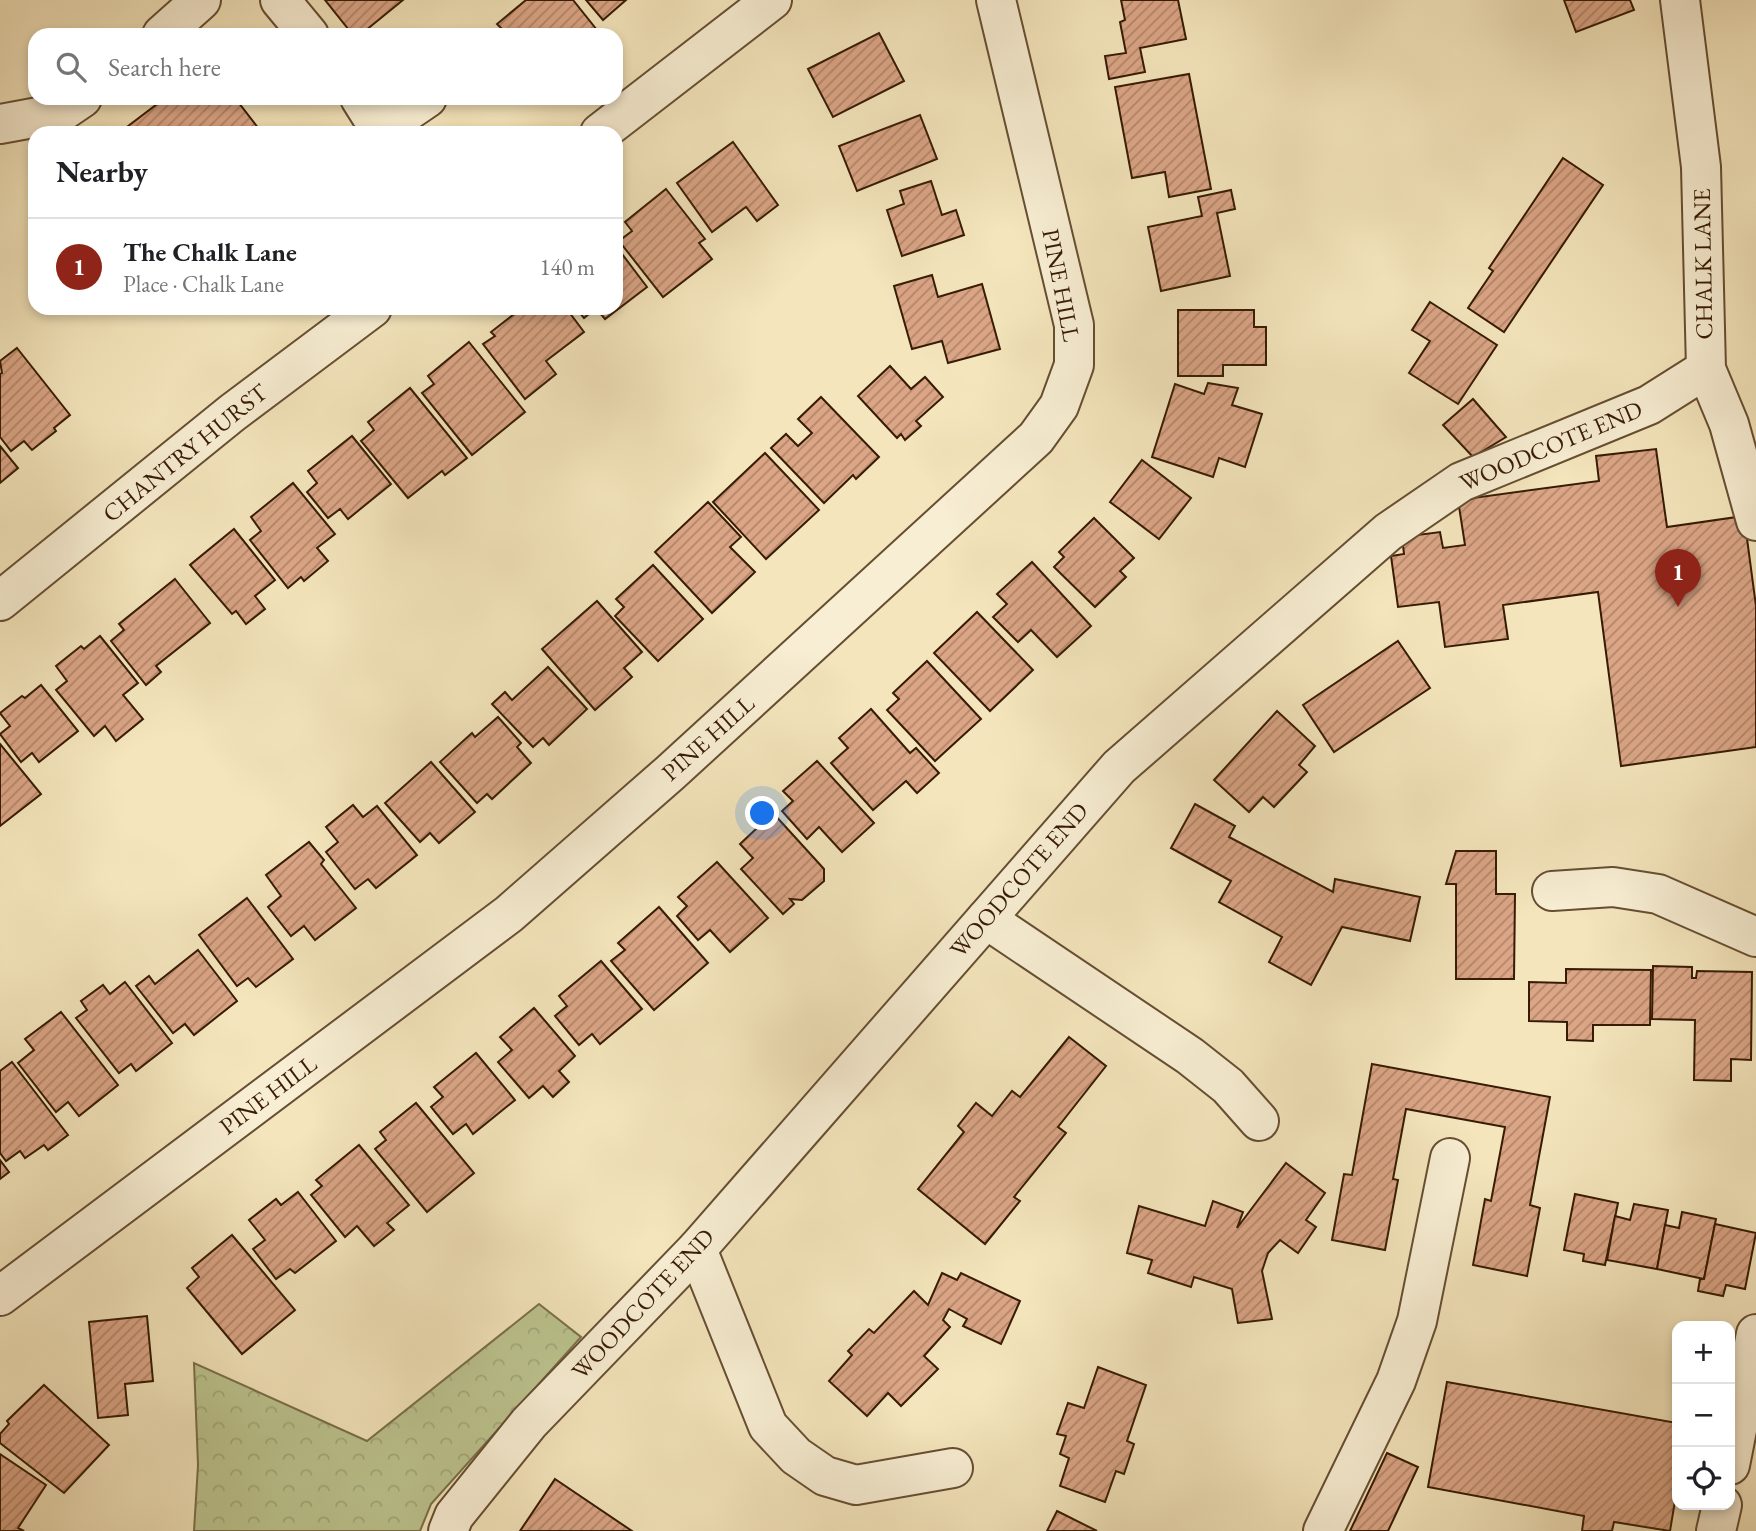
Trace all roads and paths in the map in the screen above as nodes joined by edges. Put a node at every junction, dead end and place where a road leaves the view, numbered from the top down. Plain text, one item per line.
1 (201, 0) edge
2 (280, 0) edge
3 (772, 0) edge
4 (996, 0) edge
5 (1680, 0) edge
6 (314, 13) edge
7 (170, 28) edge
8 (72, 105) edge
9 (364, 105) edge
10 (417, 105) edge
11 (0, 124) edge
12 (378, 126) edge
13 (388, 126) edge
14 (609, 126) edge
15 (363, 315) edge
16 (1706, 369) junction
17 (1742, 418) edge
18 (1756, 521) edge
19 (0, 601) edge
20 (1552, 891) dead end
21 (986, 919) junction
22 (1756, 937) edge
23 (1259, 1121) dead end
24 (1450, 1158) dead end
25 (697, 1249) junction
26 (0, 1296) edge
27 (1756, 1334) edge
28 (1734, 1447) edge
29 (953, 1468) dead end
30 (1721, 1510) edge
31 (448, 1531) edge
32 (1323, 1531) edge
33 (1716, 1531) edge

1 - 7 street
2 - 6 street
3 - 14 street
4 - 26 street, PINE HILL
5 - 16 street, CHALK LANE
8 - 11 street
9 - 12 street
10 - 13 street
15 - 19 street, CHANTRY HURST
16 - 17 street, CHALK LANE
16 - 21 street, WOODCOTE END
17 - 18 street, CHALK LANE
20 - 22 street
21 - 23 street
21 - 25 street, WOODCOTE END
24 - 32 street
25 - 29 street
25 - 31 street, WOODCOTE END
27 - 28 street
30 - 33 street

